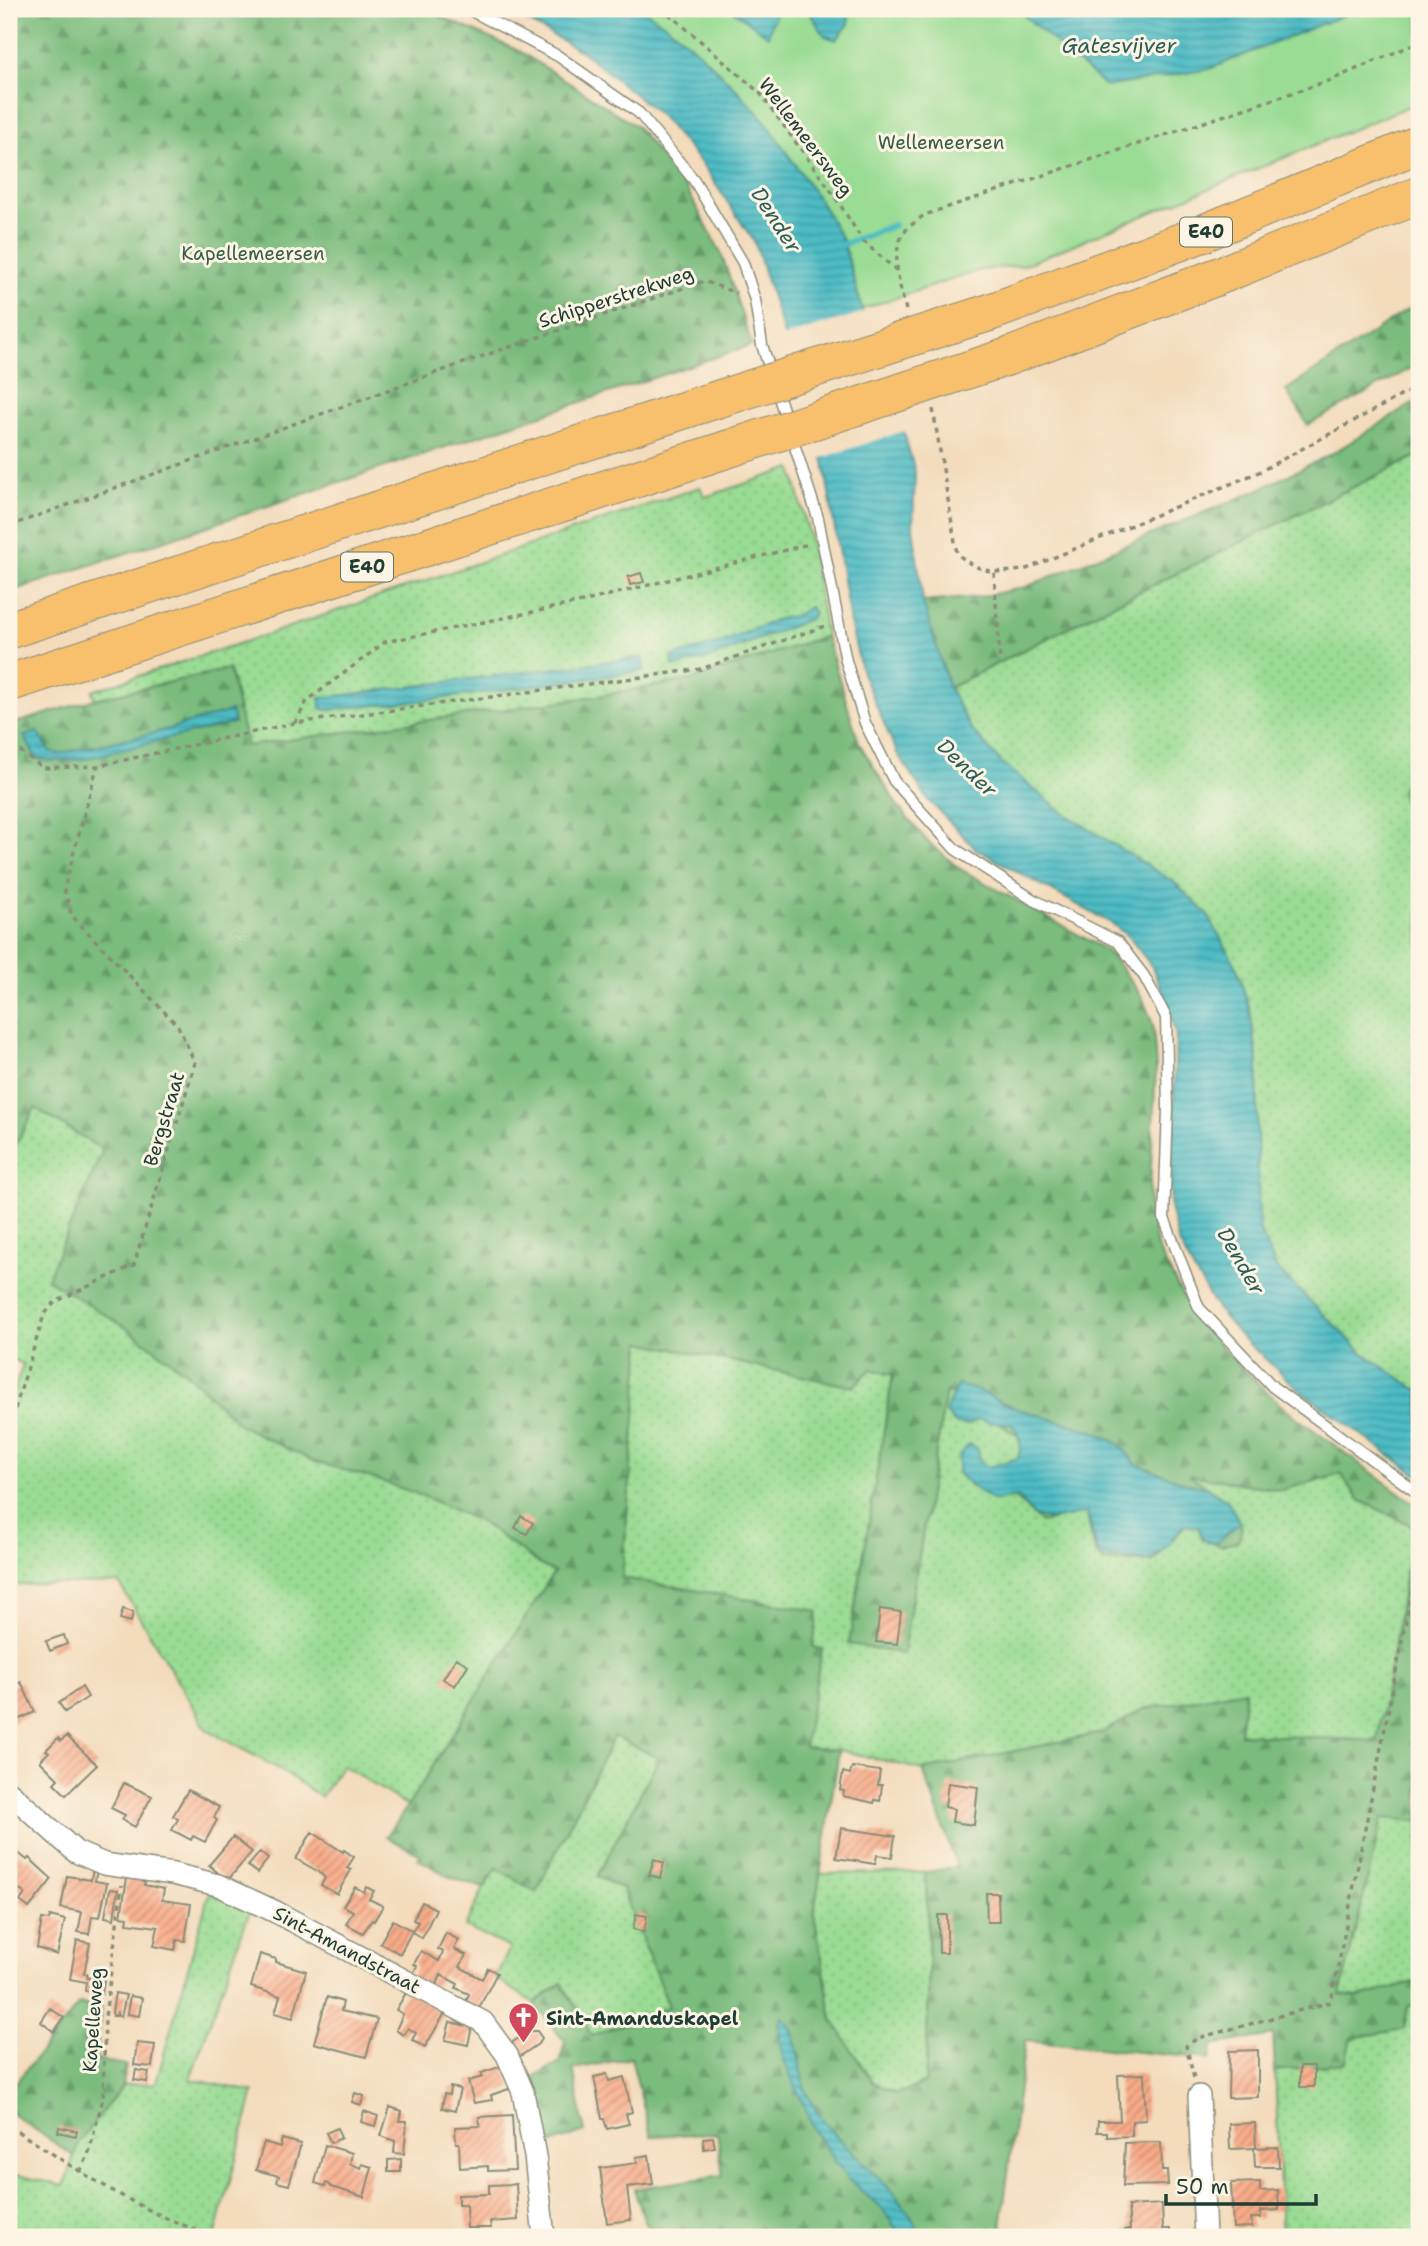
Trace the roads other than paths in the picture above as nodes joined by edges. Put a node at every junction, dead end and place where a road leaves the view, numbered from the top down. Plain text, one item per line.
1 (468, 9) edge
2 (1419, 144) edge
3 (1419, 195) edge
4 (9, 630) edge
5 (9, 683) edge
6 (1419, 1493) edge
7 (9, 1792) edge
8 (1199, 2095) road end
9 (544, 2237) edge
10 (1205, 2237) edge

1 - 6 lane
2 - 4 highway, E40, bridge
3 - 5 highway, E40, bridge
7 - 9 street, Sint-Amandstraat
8 - 10 street

